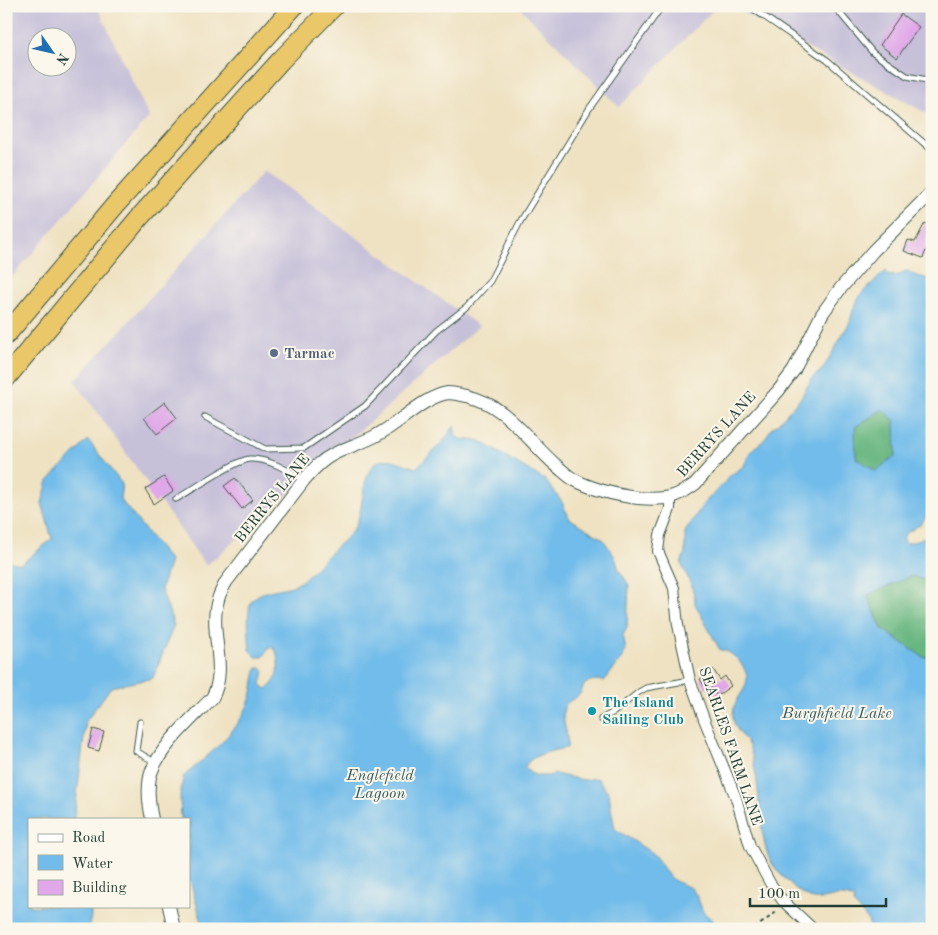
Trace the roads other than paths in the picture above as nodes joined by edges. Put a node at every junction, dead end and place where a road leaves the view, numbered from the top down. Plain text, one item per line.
1 (294, 6) edge
2 (334, 6) edge
3 (662, 6) edge
4 (749, 6) edge
5 (834, 6) edge
6 (932, 81) edge
7 (932, 150) edge
8 (932, 192) edge
9 (6, 335) edge
10 (6, 378) edge
11 (206, 417) dead end
12 (304, 480) junction
13 (670, 498) junction
14 (176, 499) dead end
15 (690, 680) junction
16 (601, 718) dead end
17 (140, 722) dead end
18 (156, 763) junction
19 (152, 818) edge
20 (169, 908) edge
21 (174, 929) edge
22 (813, 929) edge

1 - 9 highway
2 - 10 highway
3 - 11 lane
4 - 7 lane
5 - 6 lane
8 - 13 street, BERRYS LANE
12 - 13 street, BERRYS LANE
12 - 14 lane
12 - 18 street, BERRYS LANE
13 - 15 street, SEARLES FARM LANE
15 - 16 lane
15 - 22 street, SEARLES FARM LANE
17 - 18 lane
18 - 19 street, BERRYS LANE
20 - 21 street

